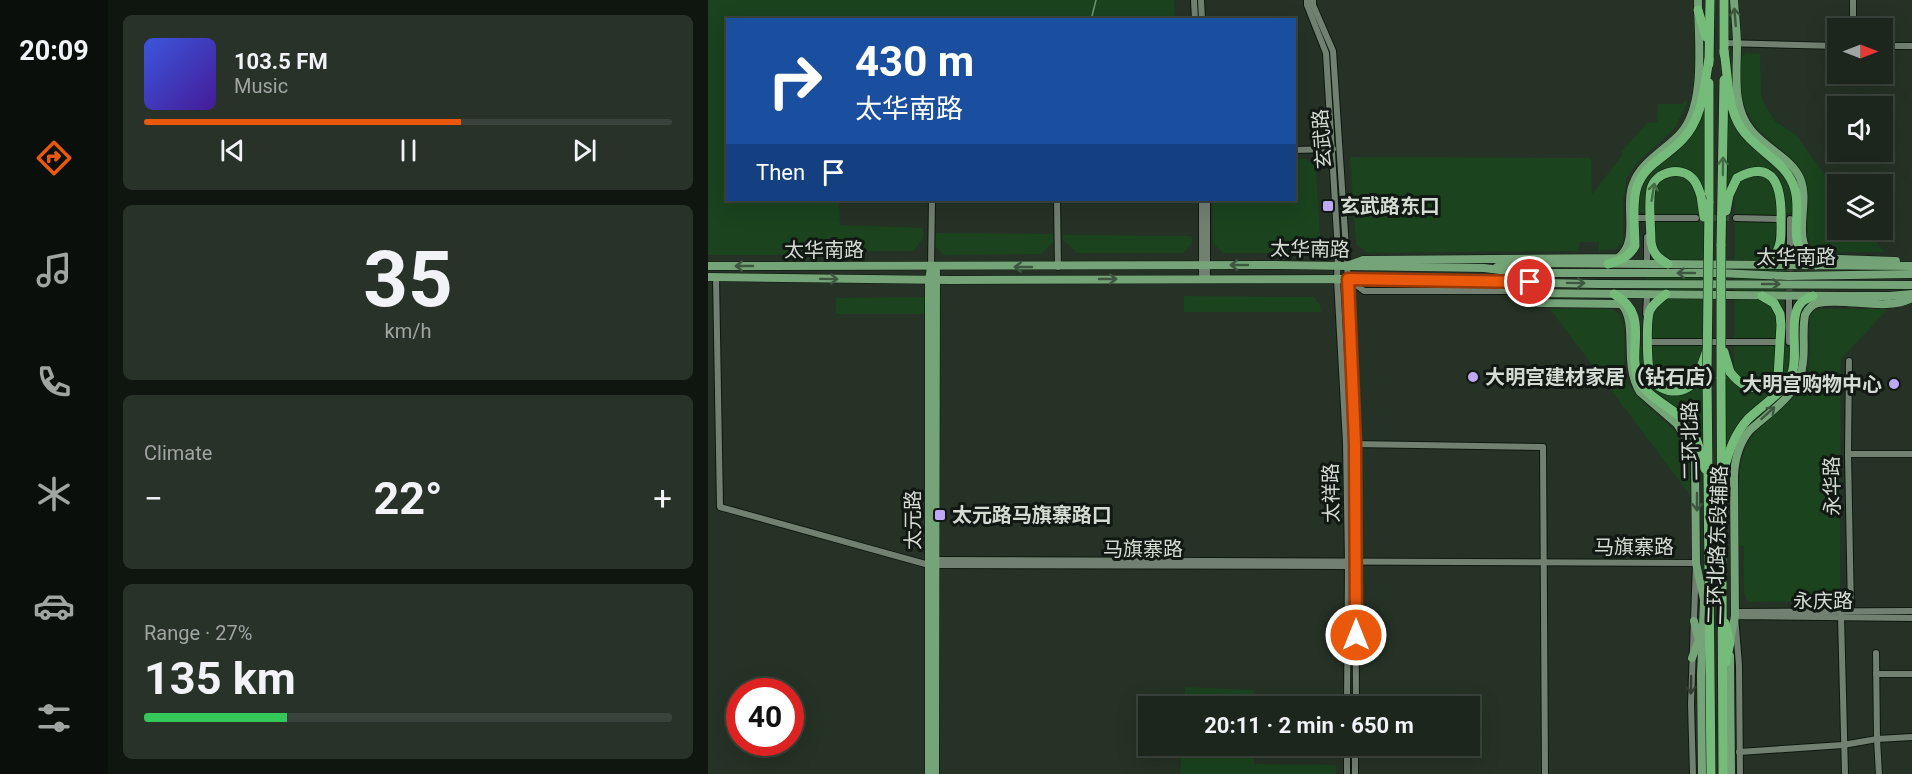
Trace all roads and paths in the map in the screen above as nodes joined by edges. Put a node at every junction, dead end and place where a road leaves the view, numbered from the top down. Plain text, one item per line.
1 (1194, 0) edge
2 (1201, 0) edge
3 (1307, 0) edge
4 (1313, 0) edge
5 (1710, 0) edge
6 (1724, 0) edge
7 (1734, 0) edge
8 (1853, 0) edge
9 (1698, 5) edge
10 (1195, 18) edge
11 (1202, 18) edge
12 (1853, 18) edge
13 (1737, 44) junction
14 (1827, 46) edge
15 (1893, 46) edge
16 (1912, 46) edge
17 (1724, 47) junction
18 (1709, 54) junction
19 (1340, 149) junction
20 (1296, 150) edge
21 (1332, 150) junction
22 (932, 201) edge
23 (1057, 201) edge
24 (1202, 201) edge
25 (1207, 201) edge
26 (1633, 218) junction
27 (1650, 218) junction
28 (1696, 218) tunnel mouth
29 (1736, 218) tunnel mouth
30 (1777, 219) dead end
31 (1794, 219) junction
32 (1721, 246) junction
33 (1709, 247) junction
34 (1647, 261) dead end
35 (1790, 261) tunnel mouth
36 (1608, 264) junction
37 (1668, 264) junction
38 (1762, 264) junction
39 (1204, 265) junction
40 (1816, 265) junction
41 (708, 266) edge
42 (1342, 266) junction
43 (1910, 266) edge
44 (933, 267) junction
45 (1058, 267) junction
46 (1484, 268) junction
47 (1912, 274) edge
48 (712, 277) edge
49 (1205, 278) junction
50 (1337, 279) junction
51 (1348, 279) junction
52 (932, 280) junction
53 (1484, 281) junction
54 (1912, 285) edge
55 (1521, 292) junction
56 (1614, 294) junction
57 (1666, 294) junction
58 (1762, 296) junction
59 (1813, 296) junction
60 (1912, 296) edge
61 (1647, 297) dead end
62 (1789, 300) tunnel mouth
63 (1641, 342) junction
64 (1790, 342) junction
65 (1849, 361) dead end
66 (1703, 374) junction
67 (1725, 375) junction
68 (1346, 443) junction
69 (1355, 444) junction
70 (1848, 454) junction
71 (1912, 454) edge
72 (1721, 480) junction
73 (1709, 486) junction
74 (932, 562) junction
75 (1348, 563) junction
76 (1356, 563) junction
77 (1696, 563) junction
78 (1544, 564) junction
79 (1704, 600) junction
80 (1851, 611) junction
81 (1912, 611) edge
82 (1722, 612) junction
83 (1709, 613) junction
84 (1735, 614) junction
85 (1841, 615) junction
86 (1912, 618) edge
87 (1694, 621) junction
88 (1705, 628) junction
89 (1699, 641) junction
90 (1730, 642) junction
91 (1876, 654) dead end
92 (1702, 656) junction
93 (1692, 658) junction
94 (1876, 674) junction
95 (1912, 674) edge
96 (1722, 680) junction
97 (1347, 696) edge
98 (1356, 696) edge
99 (1912, 737) edge
100 (1877, 739) junction
101 (1843, 745) junction
102 (1739, 752) junction
103 (1347, 756) edge
104 (1356, 756) edge
105 (929, 774) edge
106 (935, 774) edge
107 (1347, 774) edge
108 (1355, 774) edge
109 (1545, 774) edge
110 (1693, 774) edge
111 (1702, 774) edge
112 (1711, 774) edge
113 (1723, 774) edge
114 (1731, 774) edge
115 (1740, 774) edge
116 (1845, 774) edge
117 (1879, 774) edge

1 - 10 street
2 - 11 street
3 - 21 street, 玄武路
4 - 19 street, 玄武路
5 - 18 highway, 二环北路
6 - 17 highway, 二环北路
13 -> 7 main road
8 - 12 street
9 - 18 highway
9 - 26 main road
13 - 14 street
13 - 17 street
13 - 31 main road
15 - 16 street
32 -> 17 highway, 二环北路
17 - 40 highway
18 - 33 highway, 二环北路, bridge
18 - 36 highway
19 - 21 street
19 - 42 street, 玄武路
20 - 21 street
21 - 42 street, 玄武路
22 - 44 street
23 - 45 street
24 - 39 street
25 - 39 street
26 - 27 street
26 - 42 main road
27 - 28 street
27 - 34 street
29 - 30 street
31 - 35 street
31 - 43 main road
32 - 38 highway
32 - 67 highway, 二环北路, bridge
37 -> 33 highway, bridge
33 - 66 highway, 二环北路, bridge
36 - 37 main road
36 - 46 main road
37 - 38 main road
38 - 40 main road
42 -> 39 main road, 太华南路
39 - 45 main road, 太华南路
39 - 49 street
40 - 43 main road
44 -> 41 main road, 太华南路
42 - 46 main road, 太华南路
42 - 50 street, 玄武路
42 - 51 street, 玄武路
45 -> 44 main road, 太华南路
44 - 52 main road, 太元路
47 -> 46 main road, 太华南路
48 -> 52 main road, 太华南路
48 - 74 street, 马旗寨路
49 - 50 main road, 太华南路
52 -> 49 main road, 太华南路
50 - 51 main road, 太华南路
50 - 68 street, 太祥路
51 - 53 main road, 太华南路
51 - 55 street
51 - 69 street, 太祥路
52 - 74 main road, 太元路
53 -> 54 main road, 太华南路
53 - 55 main road
55 - 56 main road
55 - 63 main road, 二环北路东段辅路
56 - 57 main road
56 - 73 highway
57 - 58 main road
57 - 66 highway
58 - 59 main road
58 - 67 highway
59 - 60 main road
59 - 72 highway
60 - 64 main road, 二环北路东段辅路
61 - 63 street
62 - 64 street
63 - 64 street
63 -> 77 main road, 二环北路东段辅路
84 -> 64 main road, 二环北路东段辅路
65 - 70 street, 永华路
66 - 73 highway, 二环北路
67 - 72 highway, 二环北路
68 - 69 street
68 - 75 street, 太祥路
69 - 76 street, 太祥路
69 - 78 street
70 - 71 street
70 - 80 street, 永华路
72 - 82 highway, 二环北路
73 - 83 highway, 二环北路
74 - 75 street, 马旗寨路
74 - 105 main road, 太元路
74 - 106 main road, 太元路
75 - 76 street, 马旗寨路
75 - 97 street, 太祥路
76 - 78 street, 马旗寨路
76 - 98 street, 太祥路
77 - 78 street, 马旗寨路
77 - 79 main road, 二环北路东段辅路
77 - 87 street
78 - 109 street
79 - 83 highway
79 - 88 main road, 二环北路东段辅路
80 - 81 street, 永庆路
80 - 85 street, 永庆路
82 - 90 highway
82 - 96 highway, 二环北路
83 - 88 highway
83 - 112 highway, 二环北路
84 - 85 street, 永庆路
84 - 90 main road, 二环北路东段辅路
84 - 102 street
85 - 86 street, 永庆路
85 - 101 street
87 - 89 main road
87 - 93 street
88 - 89 main road
88 - 92 main road, 二环北路东段辅路
89 - 92 main road
89 - 93 main road
90 - 96 highway
90 - 114 main road, 二环北路东段辅路
91 - 94 street
92 - 111 main road, 二环北路东段辅路
93 -> 110 street
94 - 95 street
94 - 100 street
96 - 113 highway, 二环北路
99 - 100 street
100 - 101 street
100 - 117 street
101 - 102 street
101 - 116 street
102 - 115 street
103 - 107 street
104 - 108 street

